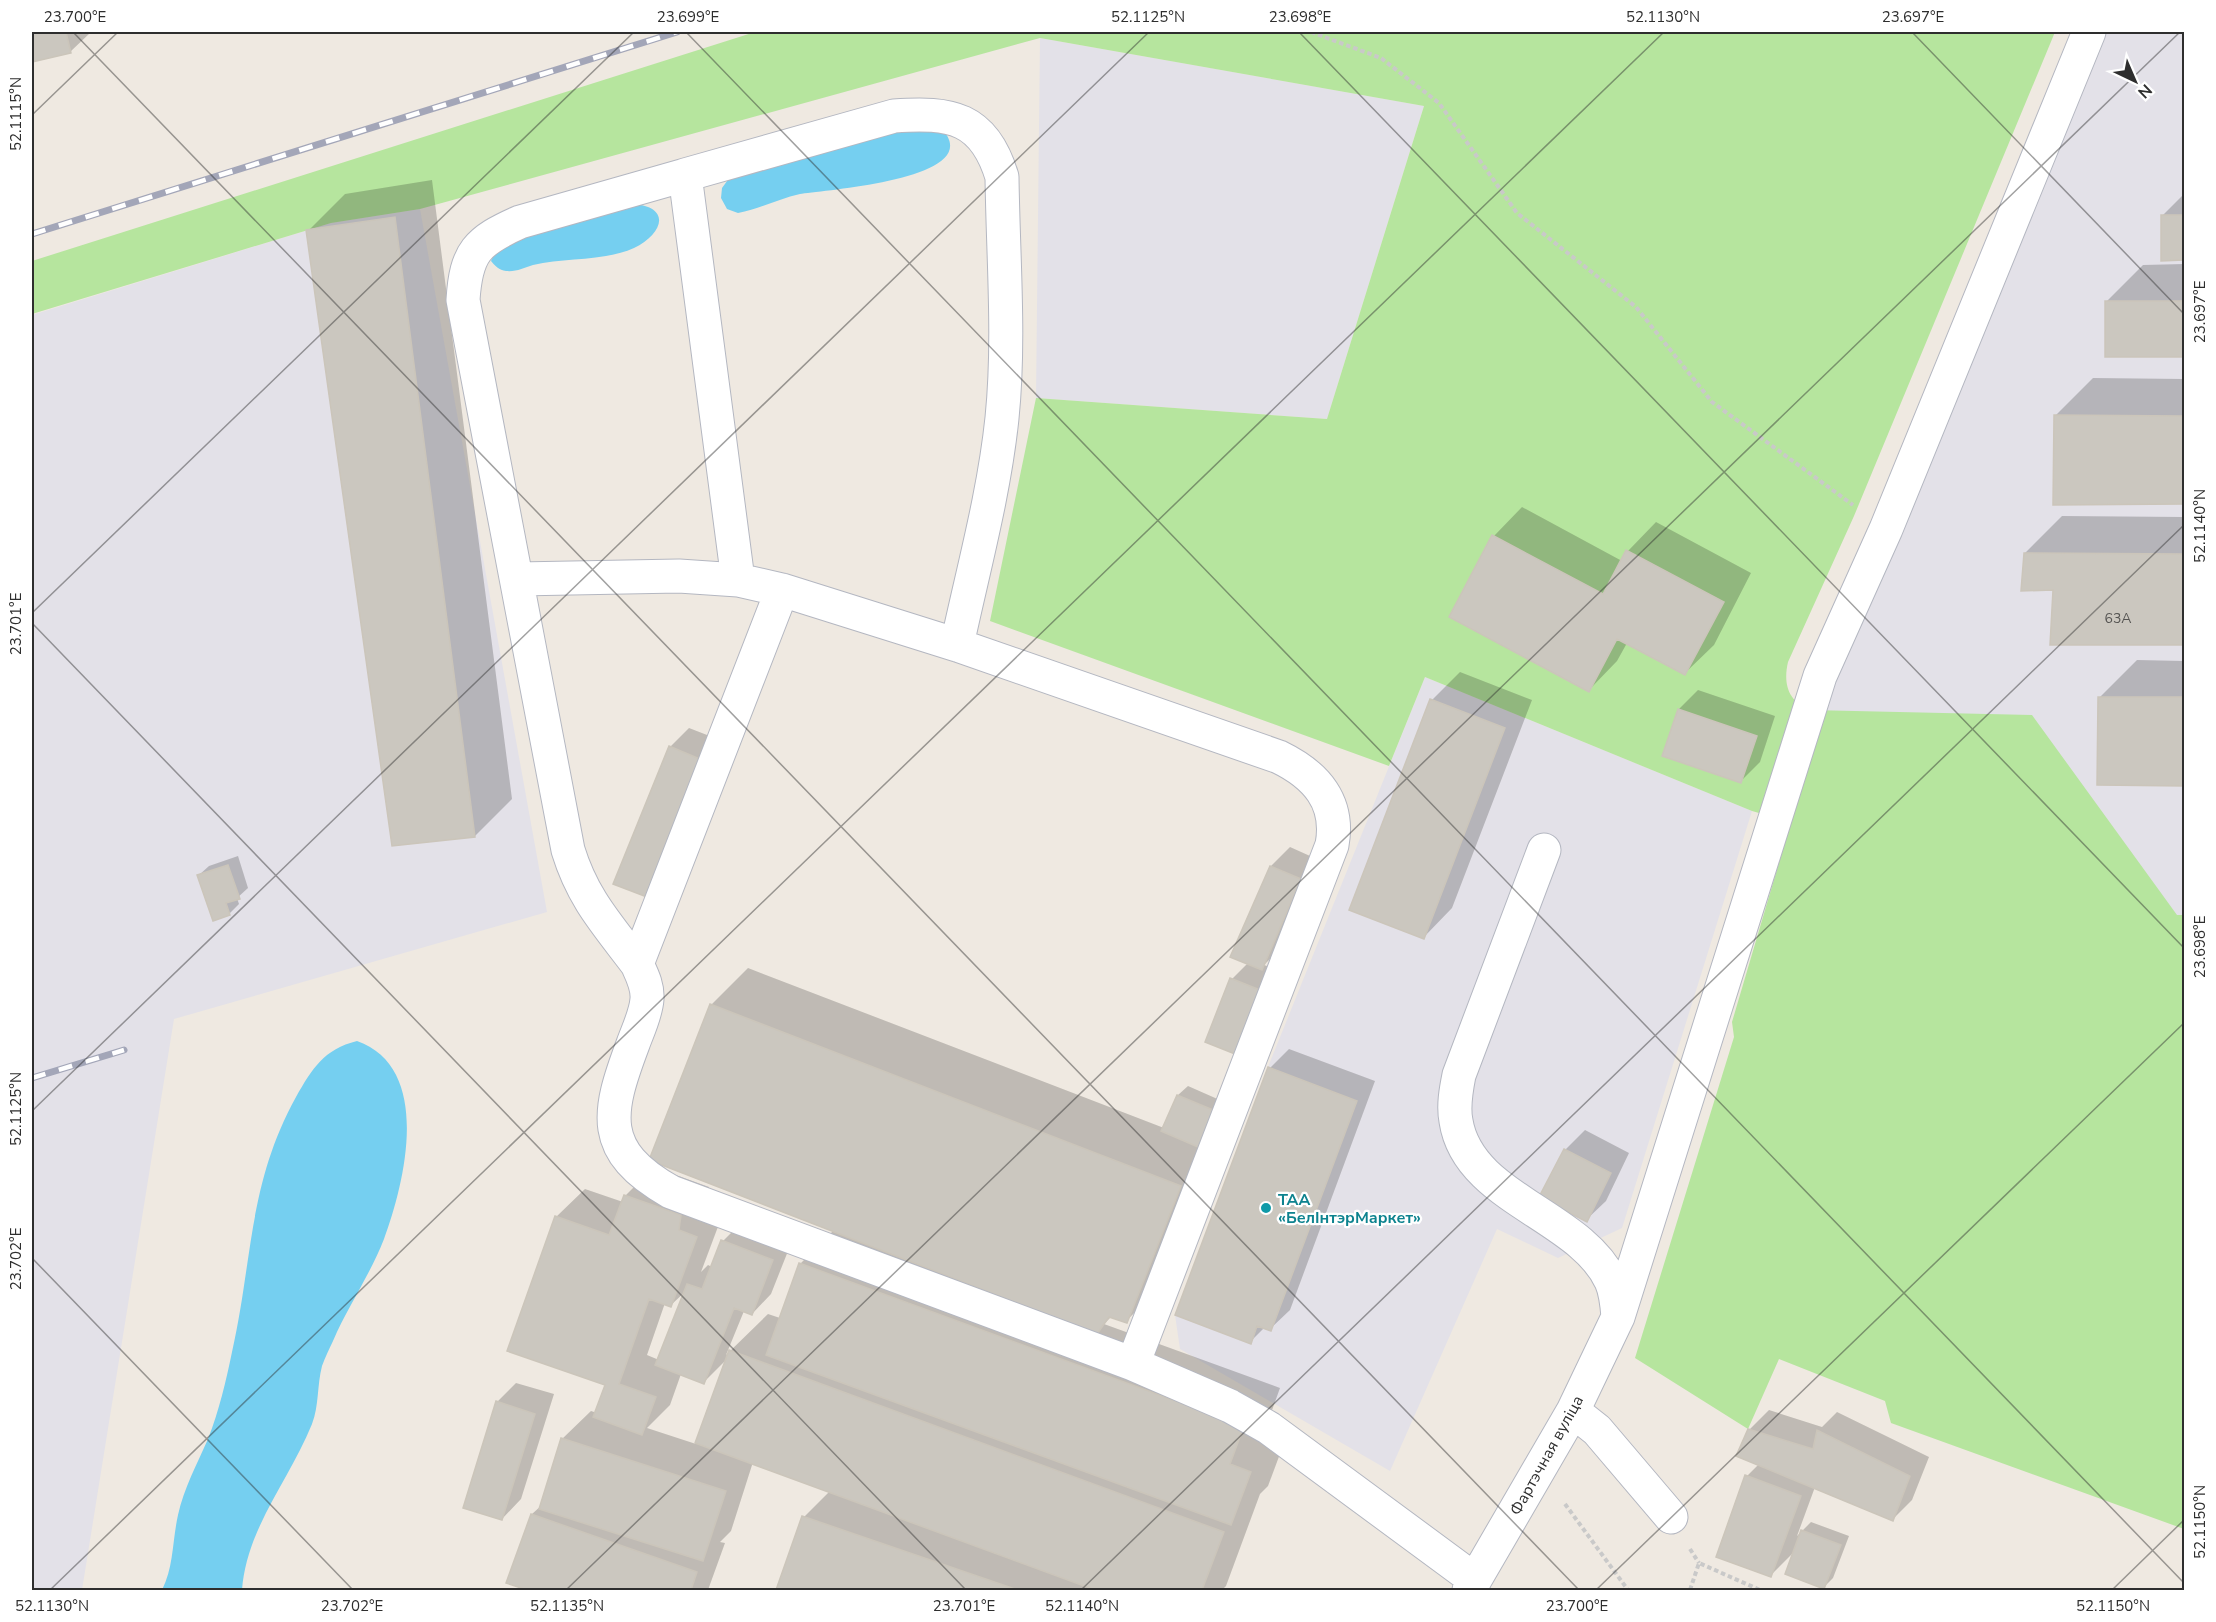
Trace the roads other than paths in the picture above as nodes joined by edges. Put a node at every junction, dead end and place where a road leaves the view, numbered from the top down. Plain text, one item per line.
1 (2089, 32) edge
2 (685, 175) junction
3 (518, 579) junction
4 (738, 580) junction
5 (782, 590) junction
6 (957, 645) junction
7 (1544, 850) dead end
8 (638, 964) junction
9 (1618, 1317) junction
10 (1132, 1365) junction
11 (1572, 1412) junction
12 (1671, 1517) dead end
13 (1472, 1585) edge

1 - 9 street, Фартэчная вуліца
2 - 3 street
2 - 4 street
2 - 6 street
3 - 4 street
3 - 8 street
4 - 5 street
5 - 6 street
5 - 8 street
6 - 10 street
7 - 9 street
8 - 10 street
9 - 11 street, Фартэчная вуліца
10 - 13 street
11 - 12 street
11 - 13 street, Фартэчная вуліца

